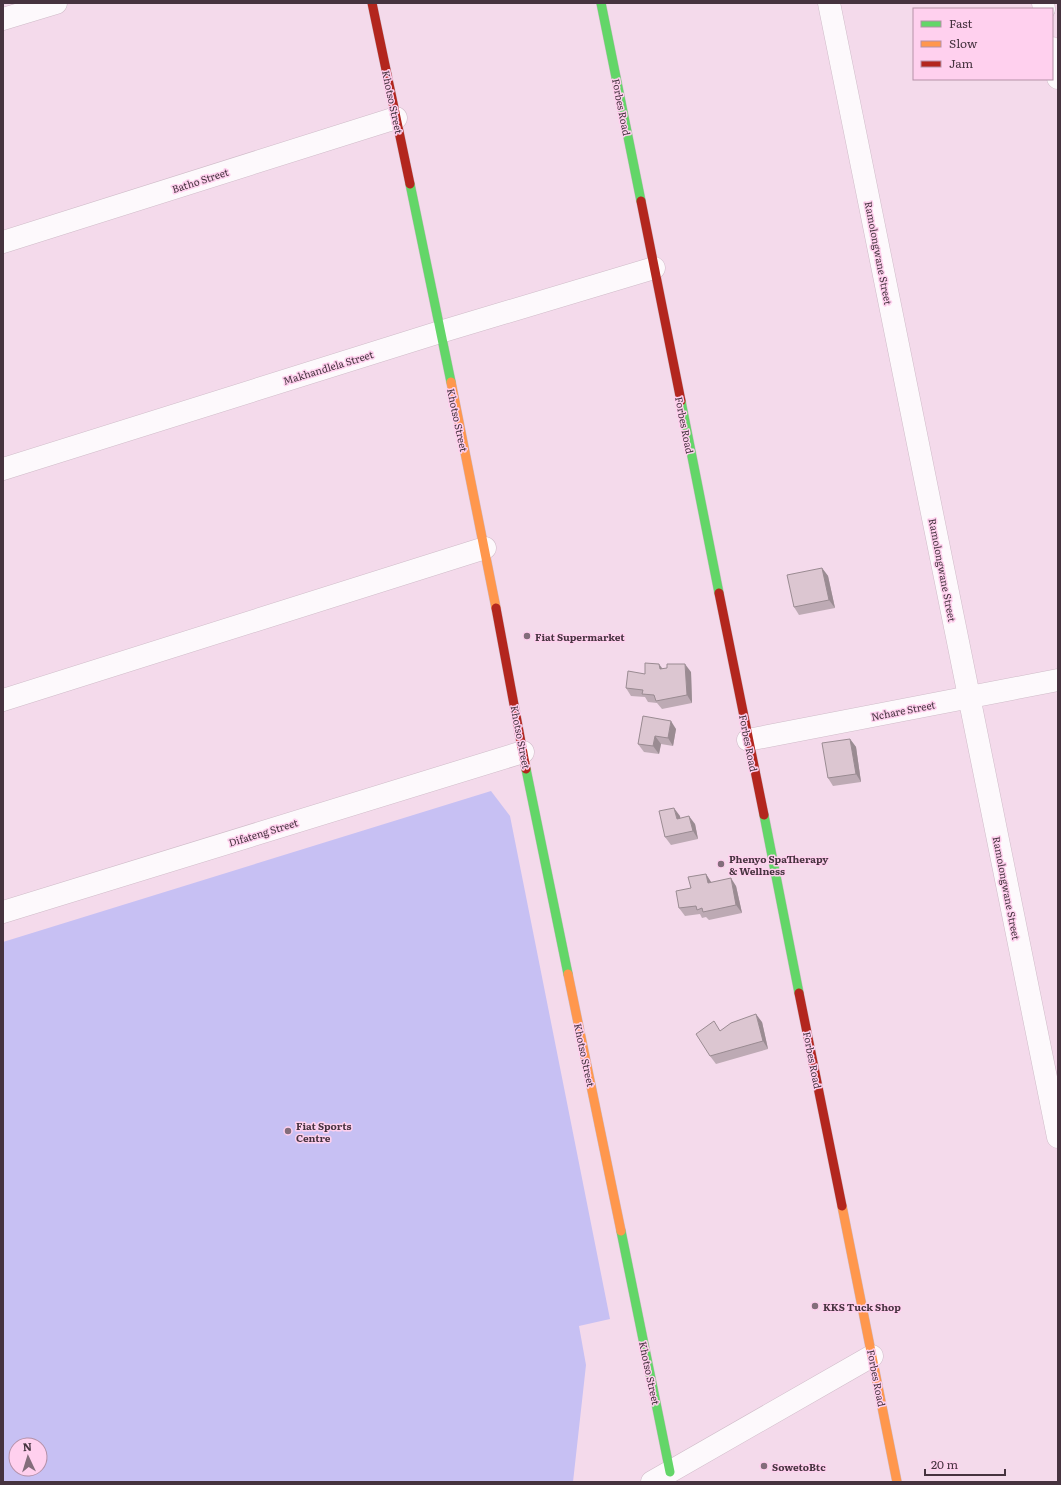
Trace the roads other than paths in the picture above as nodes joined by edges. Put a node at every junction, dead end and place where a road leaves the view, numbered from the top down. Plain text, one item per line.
1 (56, 3) edge
2 (372, 3) edge
3 (601, 3) edge
4 (829, 3) edge
5 (3, 19) edge
6 (1053, 53) edge
7 (1058, 78) edge
8 (396, 118) junction
9 (3, 242) edge
10 (654, 268) junction
11 (440, 332) junction
12 (3, 469) edge
13 (486, 548) junction
14 (1058, 680) edge
15 (969, 697) junction
16 (3, 700) edge
17 (748, 740) junction
18 (523, 752) junction
19 (3, 912) edge
20 (1058, 1137) edge
21 (872, 1356) junction
22 (661, 1477) edge
23 (898, 1482) edge

1 - 5 street
2 - 8 street, Khotso Street
3 - 10 street, Forbes Road
4 - 15 street, Ramolongwane Street
6 - 7 street
8 - 9 street, Batho Street
8 - 11 street, Khotso Street
10 - 11 street, Makhandlela Street
10 - 17 street, Forbes Road
11 - 12 street, Makhandlela Street
11 - 13 street, Khotso Street
13 - 16 street
13 - 18 street, Khotso Street
14 - 15 street, Nchare Street
15 - 17 street, Nchare Street
15 - 20 street, Ramolongwane Street
17 - 21 street, Forbes Road
18 - 19 street, Difateng Street
18 - 22 street, Khotso Street
21 - 22 street
21 - 23 street, Forbes Road

